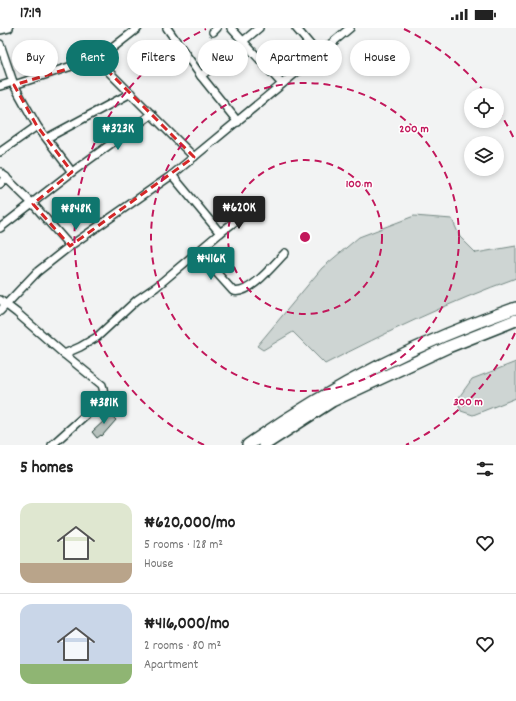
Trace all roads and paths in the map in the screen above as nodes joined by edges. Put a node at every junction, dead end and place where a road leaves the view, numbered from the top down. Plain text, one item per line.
1 (9, 28) edge
2 (138, 28) edge
3 (176, 28) edge
4 (231, 28) edge
5 (259, 28) edge
6 (296, 28) edge
7 (350, 28) edge
8 (0, 30) edge
9 (169, 31) edge
10 (242, 40) edge
11 (244, 40) edge
12 (306, 40) edge
13 (335, 40) edge
14 (119, 43) edge
15 (0, 44) edge
16 (248, 47) edge
17 (3, 60) edge
18 (66, 67) edge
19 (198, 72) edge
20 (113, 76) edge
21 (201, 76) edge
22 (292, 76) edge
23 (14, 83) junction
24 (282, 84) junction
25 (0, 86) edge
26 (131, 93) junction
27 (152, 114) junction
28 (238, 122) junction
29 (37, 126) junction
30 (47, 138) junction
31 (0, 152) edge
32 (194, 157) junction
33 (0, 172) edge
34 (72, 172) junction
35 (172, 175) junction
36 (6, 177) junction
37 (0, 184) edge
38 (33, 204) junction
39 (246, 213) dead end
40 (0, 228) edge
41 (220, 233) junction
42 (70, 246) junction
43 (198, 252) junction
44 (285, 253) dead end
45 (2, 305) edge
46 (516, 308) edge
47 (516, 320) edge
48 (64, 354) junction
49 (52, 445) edge
50 (248, 445) edge
51 (264, 445) edge

1 - 8 street
2 - 14 street
3 - 9 street
4 - 10 street
5 - 11 street
6 - 12 street
7 - 13 street
9 - 19 street
15 - 17 street
16 - 24 street
17 - 23 street
18 - 23 street
20 - 26 street
21 - 28 street
22 - 24 street
23 - 25 street
23 - 29 street
24 - 28 street
26 - 27 street
26 - 30 street
27 - 32 street
27 - 34 street
28 - 32 street
29 - 30 street
29 - 31 street
30 - 34 street
32 - 35 street
33 - 36 street
34 - 38 street
35 - 41 street
35 - 42 street
36 - 37 street
36 - 38 street
38 - 40 street
38 - 42 street
39 - 41 street
41 - 43 street
42 - 45 street
43 - 44 street
43 - 48 street
45 - 48 street
46 - 50 highway
47 - 51 highway
48 - 49 street

